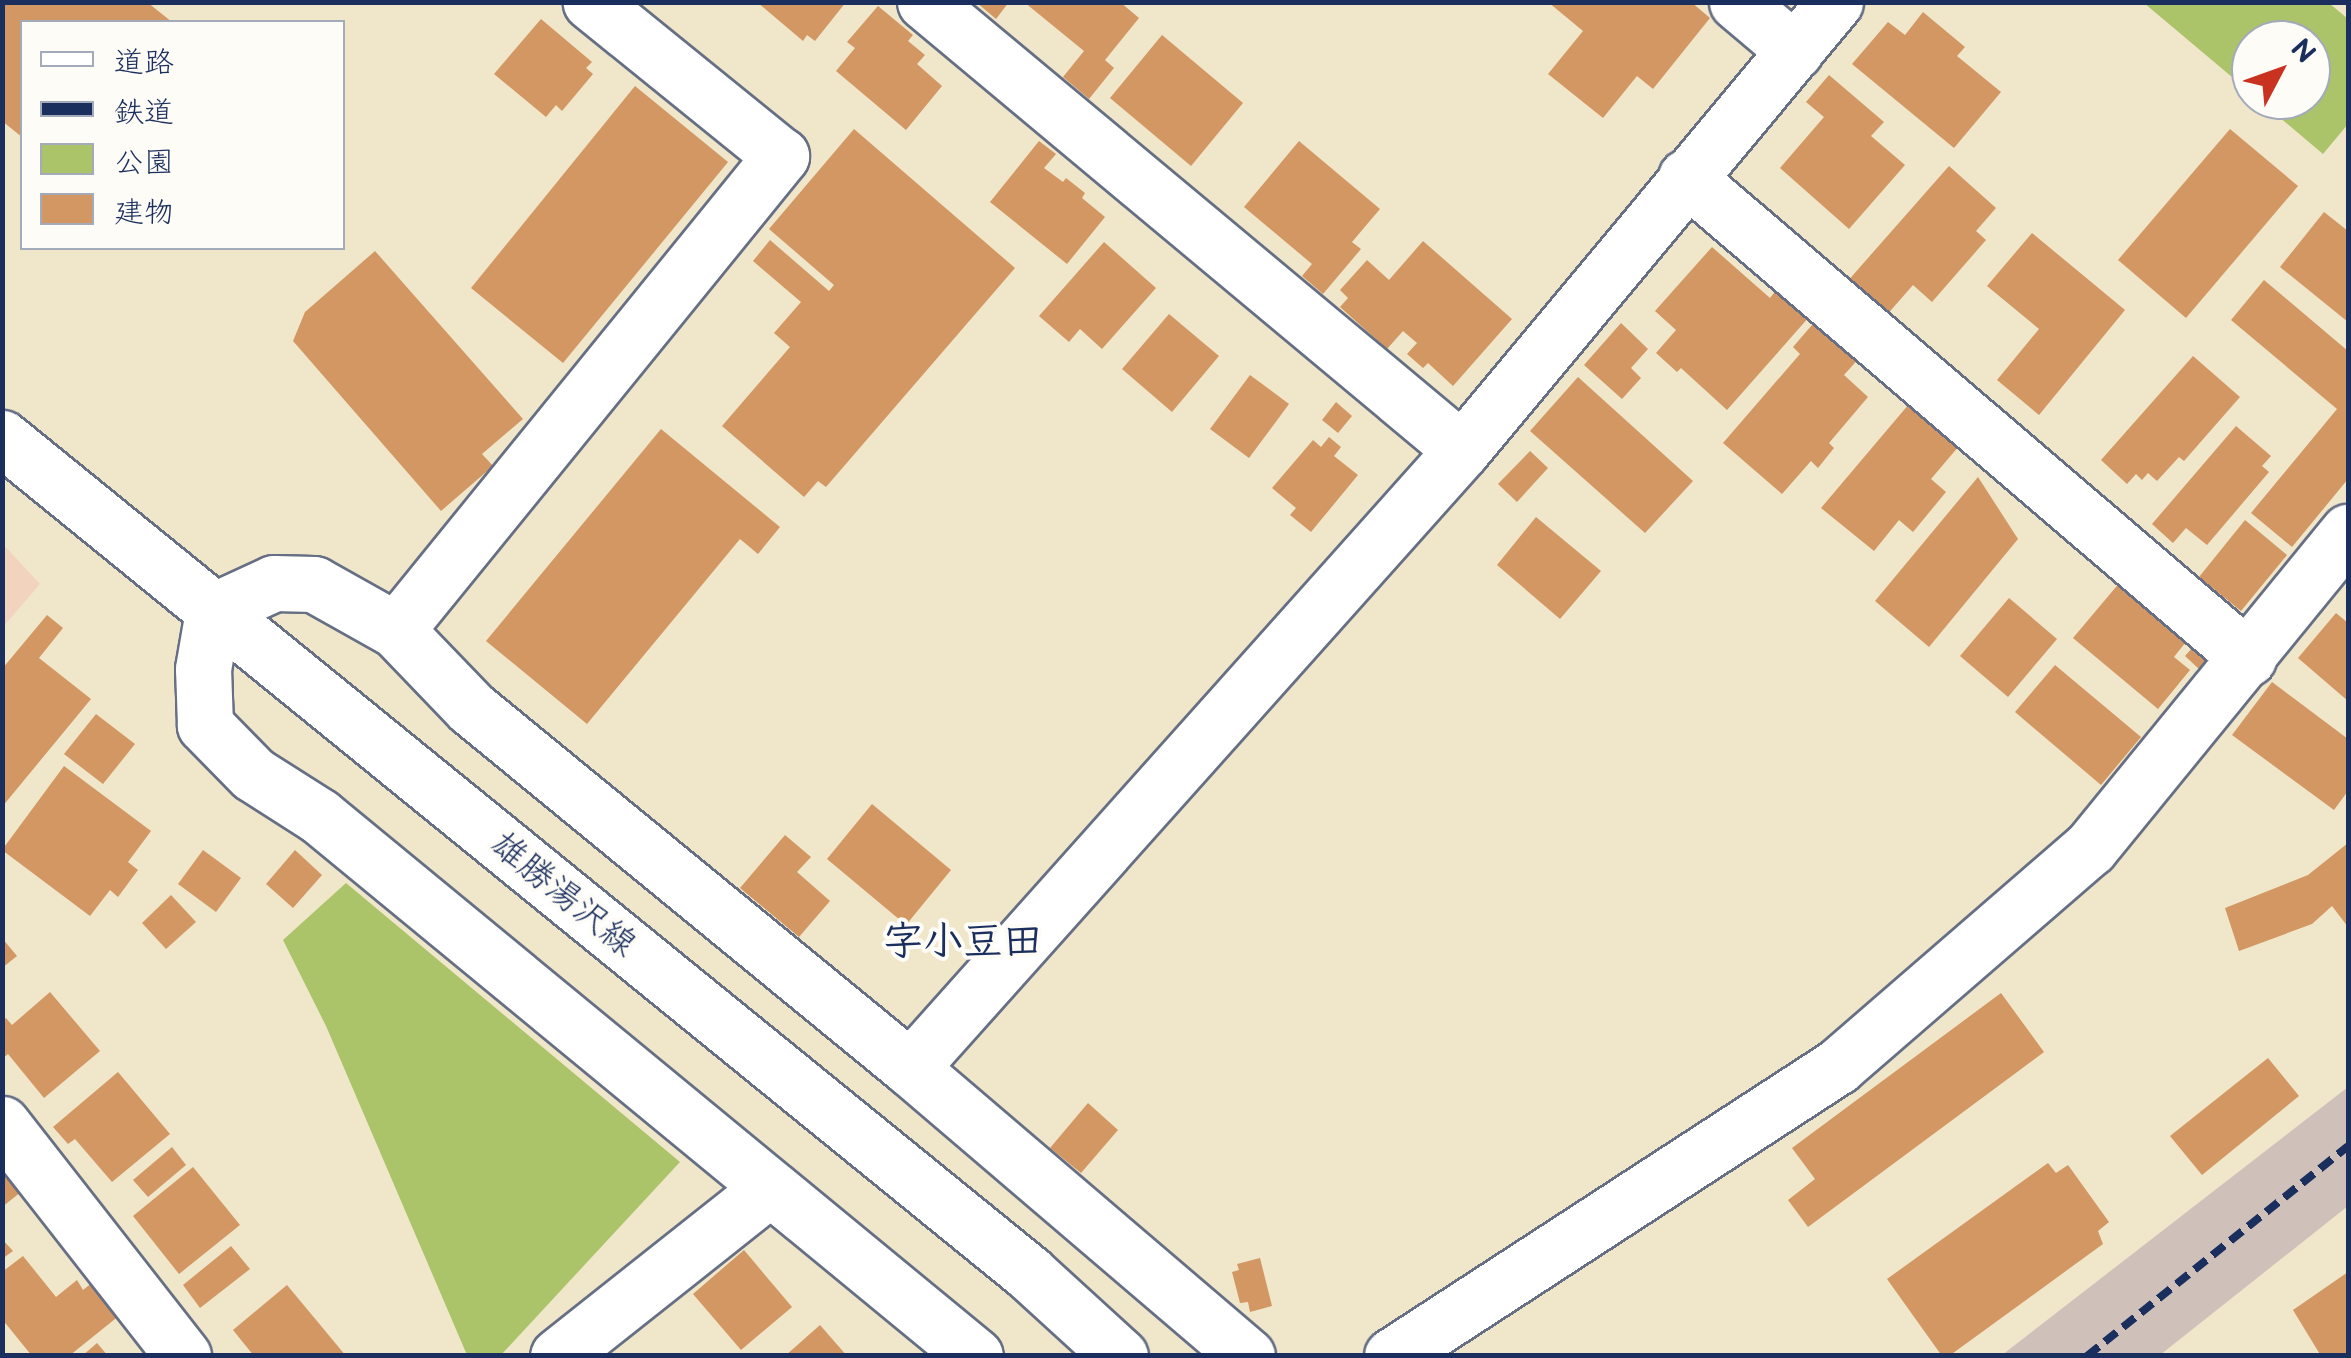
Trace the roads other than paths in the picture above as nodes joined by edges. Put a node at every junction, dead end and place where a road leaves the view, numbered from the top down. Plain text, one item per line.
1 (590, 2) edge
2 (925, 2) edge
3 (1737, 2) edge
4 (1835, 2) edge
5 (1795, 51) junction
6 (1686, 177) junction
7 (2, 438) edge
8 (1462, 450) junction
9 (2348, 532) edge
10 (213, 611) junction
11 (396, 630) junction
12 (2248, 658) junction
13 (910, 1068) junction
14 (2, 1124) edge
15 (770, 1188) junction
16 (183, 1356) edge
17 (558, 1356) edge
18 (976, 1356) edge
19 (1120, 1356) edge
20 (1247, 1356) edge
21 (1392, 1356) edge

1 - 11 street
2 - 8 street
3 - 5 street
4 - 5 street
5 - 6 street
6 - 8 street
6 - 12 street
7 - 10 street, 雄勝湯沢線
8 - 13 street
9 - 12 street
10 - 11 street
10 - 15 street
10 - 19 street, 雄勝湯沢線
11 - 13 street
12 - 21 street
13 - 20 street
14 - 16 street
15 - 17 street
15 - 18 street

